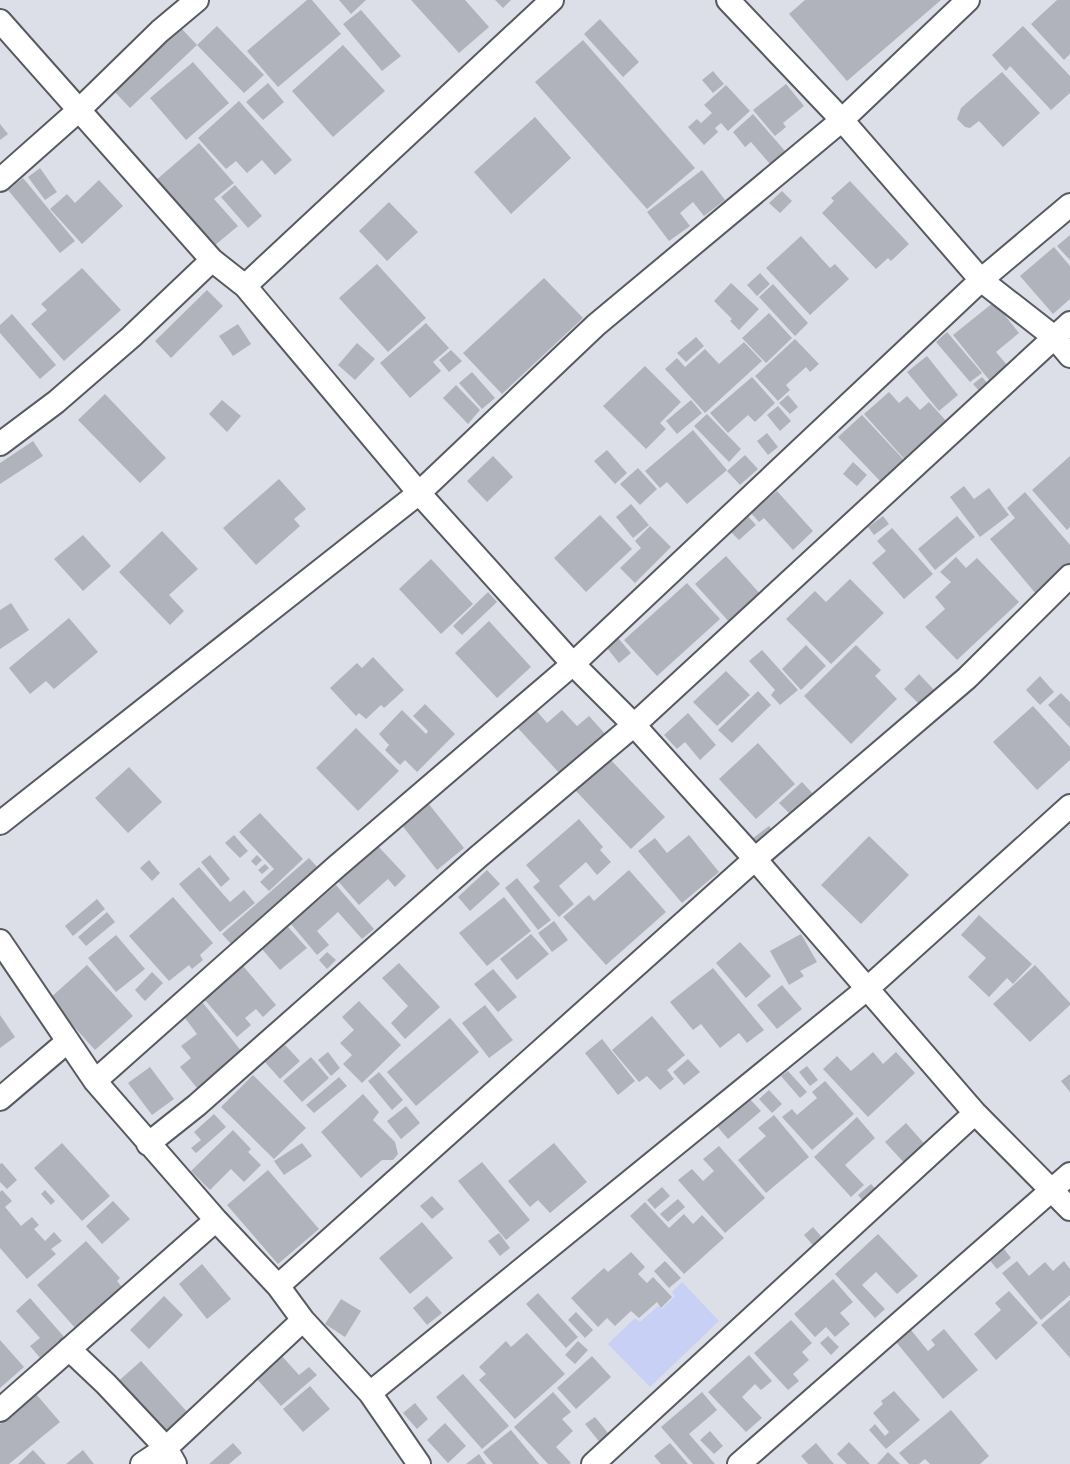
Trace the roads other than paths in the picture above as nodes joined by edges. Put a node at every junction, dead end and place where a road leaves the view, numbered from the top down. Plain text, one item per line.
1 (197, 0) edge
2 (552, 0) edge
3 (728, 0) edge
4 (968, 0) edge
5 (0, 21) edge
6 (79, 110) junction
7 (842, 120) junction
8 (0, 180) edge
9 (1070, 205) edge
10 (212, 261) junction
11 (981, 280) junction
12 (245, 286) junction
13 (1062, 330) edge
14 (1070, 356) edge
15 (0, 444) edge
16 (419, 493) junction
17 (1070, 576) edge
18 (573, 664) junction
19 (634, 725) junction
20 (1070, 806) edge
21 (0, 823) edge
22 (755, 858) junction
23 (0, 941) edge
24 (868, 988) junction
25 (68, 1041) junction
26 (95, 1081) junction
27 (0, 1099) edge
28 (975, 1113) junction
29 (148, 1144) junction
30 (1070, 1174) edge
31 (1053, 1190) junction
32 (1070, 1209) edge
33 (216, 1220) junction
34 (278, 1286) junction
35 (303, 1320) junction
36 (69, 1349) junction
37 (370, 1393) junction
38 (0, 1410) edge
39 (170, 1456) edge
40 (141, 1464) edge
41 (419, 1464) edge
42 (592, 1464) edge
43 (739, 1464) edge

1 - 6 street
2 - 12 street
3 - 7 street
4 - 7 street
5 - 6 street
6 - 8 street
6 - 10 street
7 - 11 street
7 - 16 street
9 - 11 street
10 - 12 street
10 - 15 street
11 - 13 street
11 - 18 street
12 - 16 street
13 - 14 street
13 - 19 street
16 - 18 street
16 - 21 street
17 - 22 street
18 - 19 street
18 - 26 street
19 - 22 street
19 - 29 street
20 - 24 street
22 - 24 street
22 - 34 street
23 - 25 street
24 - 28 street
24 - 37 street
25 - 26 street
25 - 27 street
26 - 29 street
28 - 31 street
28 - 42 street
29 - 33 street
30 - 31 street
31 - 32 street
31 - 43 street
33 - 34 street
33 - 36 street
34 - 35 street
35 - 37 street
35 - 39 street
36 - 38 street
36 - 39 street
37 - 41 street
39 - 40 street

